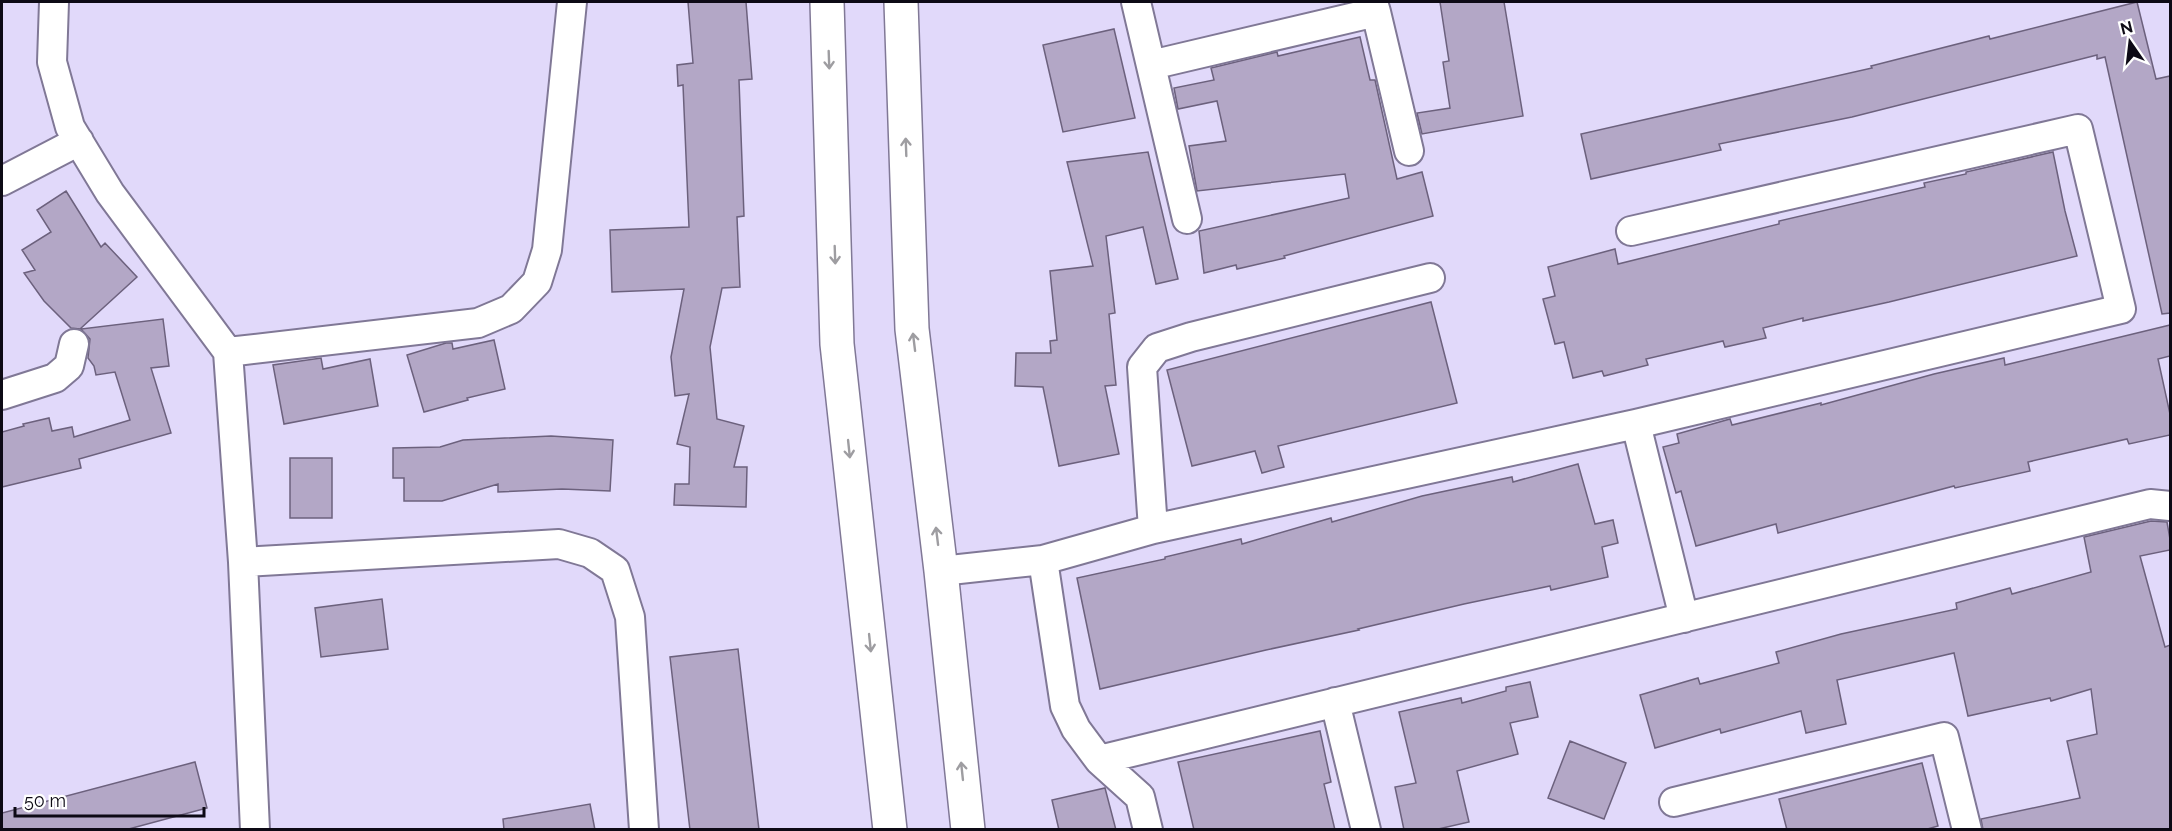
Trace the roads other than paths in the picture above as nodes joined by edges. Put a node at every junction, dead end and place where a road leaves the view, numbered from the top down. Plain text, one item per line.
1 (54, 2) edge
2 (572, 2) edge
3 (827, 2) edge
4 (901, 2) edge
5 (1136, 2) edge
6 (1374, 7) edge
7 (1151, 65) junction
8 (79, 141) junction
9 (1409, 151) dead end
10 (2, 181) edge
11 (1187, 219) dead end
12 (1631, 231) dead end
13 (1430, 278) dead end
14 (74, 344) dead end
15 (228, 352) junction
16 (2, 395) edge
17 (1636, 424) junction
18 (2170, 506) edge
19 (1154, 529) junction
20 (1043, 560) junction
21 (243, 562) junction
22 (941, 571) junction
23 (1684, 618) junction
24 (1335, 702) junction
25 (1099, 760) junction
26 (1674, 802) dead end
27 (255, 830) edge
28 (645, 830) edge
29 (890, 830) edge
30 (968, 830) edge
31 (1148, 830) edge
32 (1366, 830) edge
33 (1967, 830) edge

1 - 8 street
2 - 15 street
3 -> 29 street
22 -> 4 street
5 - 7 street
6 - 7 street
6 - 9 street
7 - 11 street
8 - 10 street
8 - 15 street
12 - 17 street
13 - 19 street
14 - 16 street
15 - 21 street
17 - 19 street
17 - 23 street
18 - 23 street
19 - 20 street
20 - 22 street
20 - 25 street
21 - 27 street
21 - 28 street
30 -> 22 street
23 - 24 street
24 - 25 street
24 - 32 street
25 - 31 street
26 - 33 street

